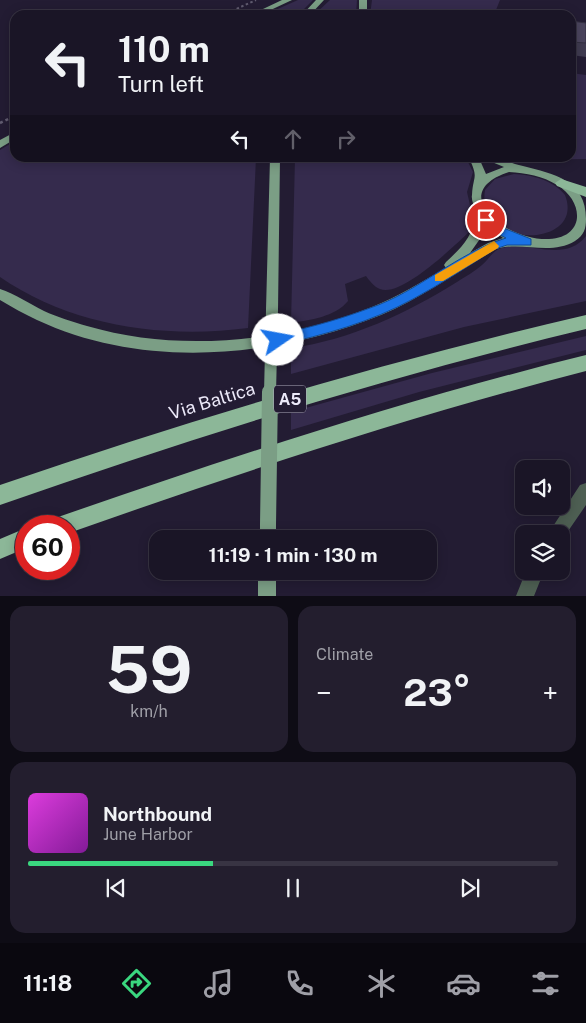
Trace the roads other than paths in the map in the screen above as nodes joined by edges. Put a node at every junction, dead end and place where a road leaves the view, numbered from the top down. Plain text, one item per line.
1 (288, 0) edge
2 (320, 0) edge
3 (265, 10) edge
4 (311, 10) edge
5 (275, 162) edge
6 (476, 162) edge
7 (500, 162) edge
8 (522, 169) junction
9 (561, 183) junction
10 (479, 184) junction
11 (586, 192) edge
12 (479, 210) junction
13 (527, 242) junction
14 (434, 281) junction
15 (0, 294) edge
16 (586, 322) edge
17 (586, 364) edge
18 (586, 491) edge
19 (0, 495) edge
20 (80, 519) edge
21 (562, 525) edge
22 (268, 530) edge
23 (15, 543) edge
24 (0, 549) edge
25 (267, 580) edge
26 (531, 580) edge
27 (267, 596) edge
28 (525, 596) edge

1 - 3 main road
2 - 4 main road
5 - 22 main road, bridge
6 - 10 main road
7 - 8 main road
8 - 9 main road
8 - 10 main road
9 - 11 highway
9 - 13 main road
10 - 12 main road
12 - 13 main road
12 - 14 main road
13 - 14 main road
14 - 15 main road
16 - 19 highway, Via Baltica / A5
17 - 20 highway
18 - 21 street
23 - 24 highway
25 - 27 main road
26 - 28 street

